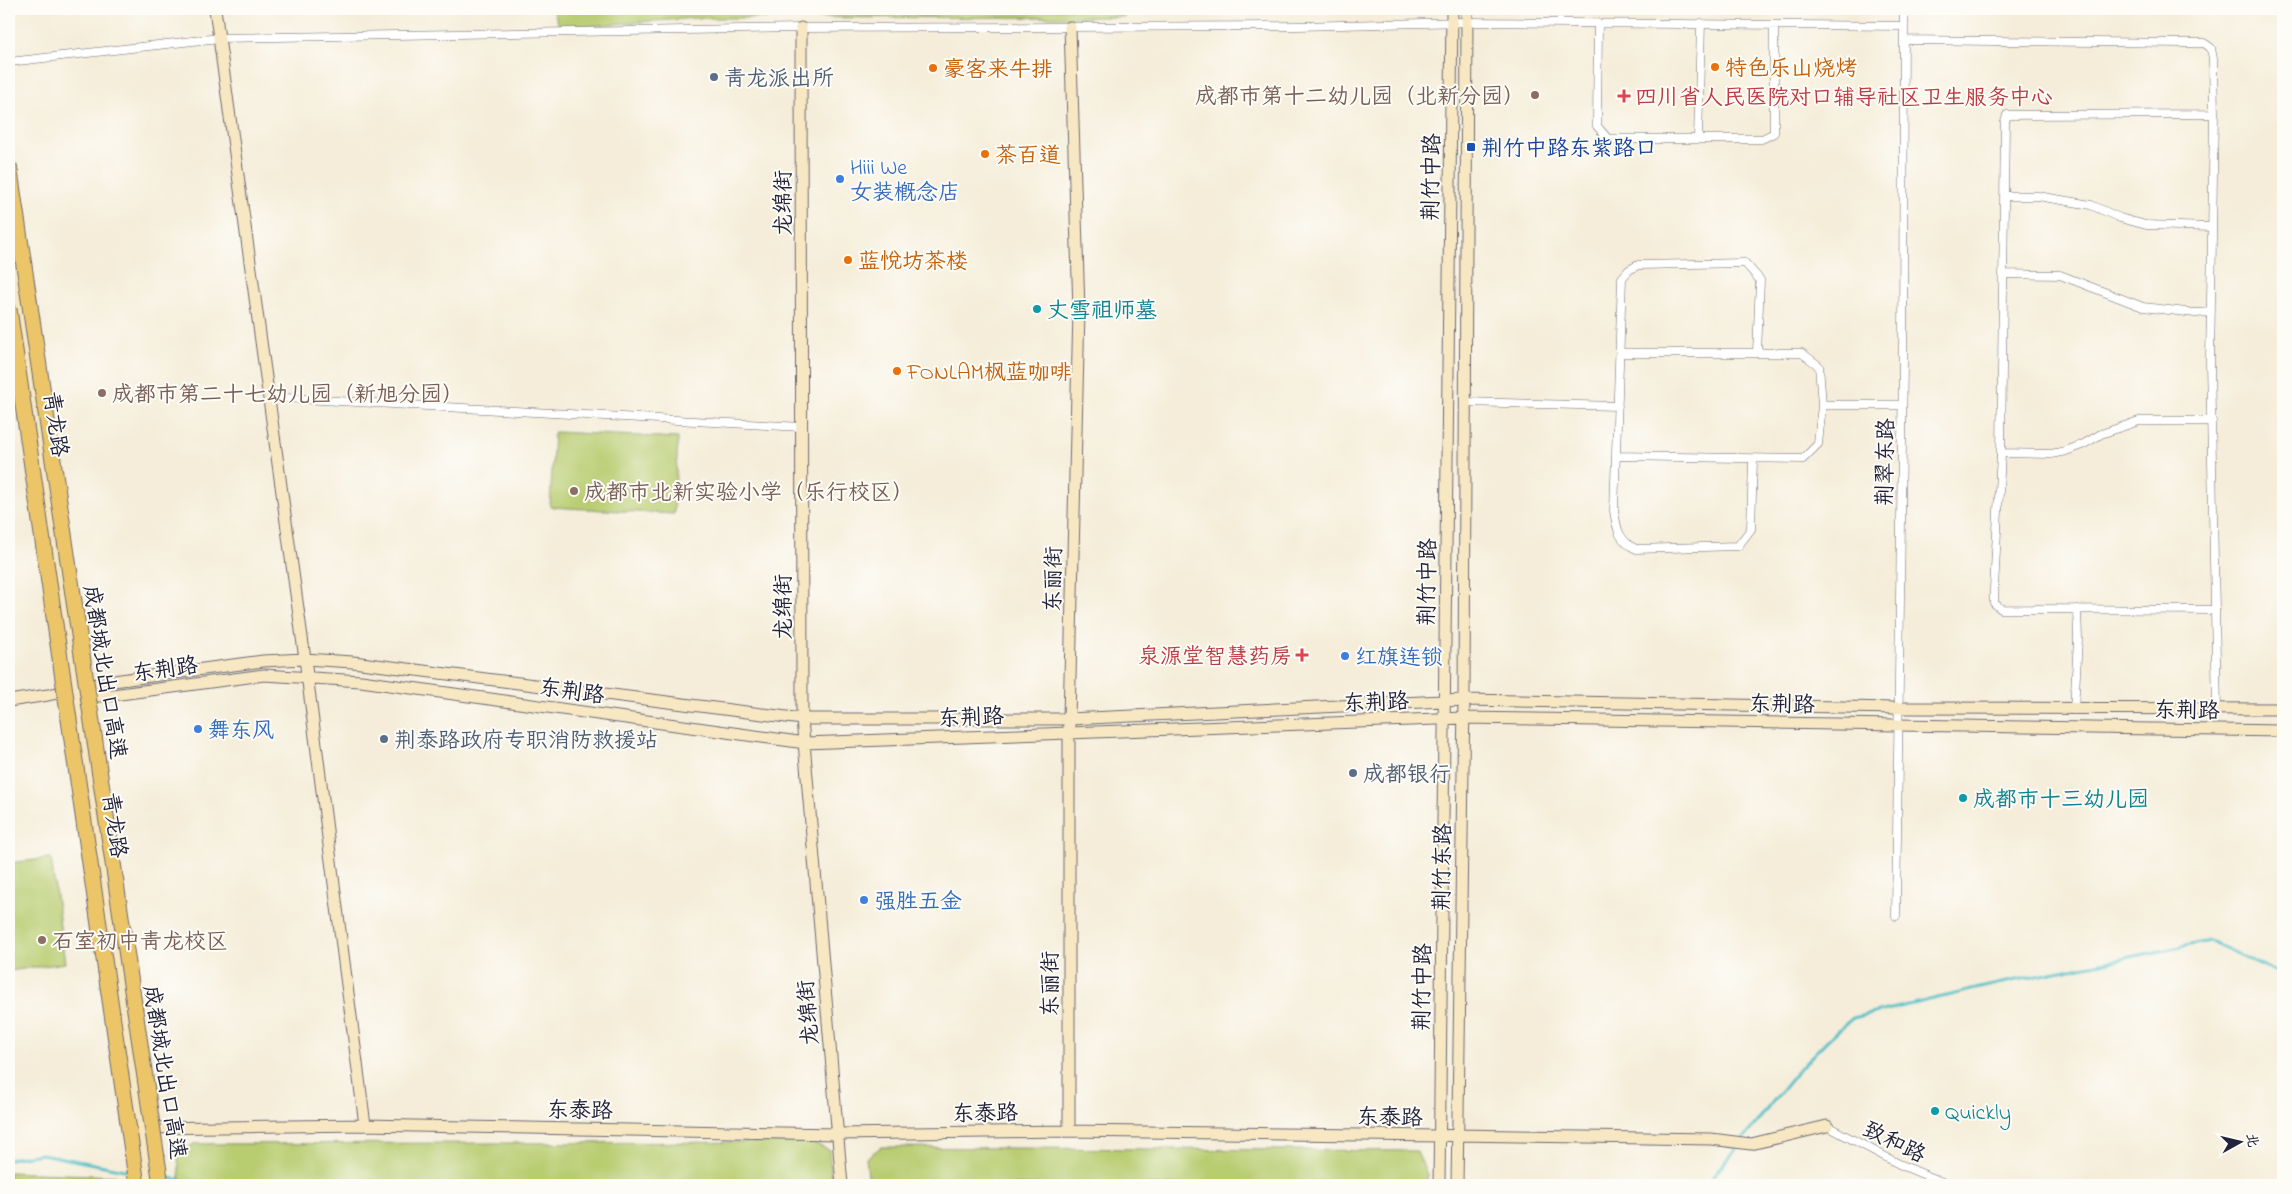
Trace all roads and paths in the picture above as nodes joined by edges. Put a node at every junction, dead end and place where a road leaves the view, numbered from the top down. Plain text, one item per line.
1 (215, 9) edge
2 (1452, 9) edge
3 (1466, 9) edge
4 (1904, 9) edge
5 (1466, 22) junction
6 (1598, 23) junction
7 (1702, 23) junction
8 (1452, 24) junction
9 (1774, 25) junction
10 (1904, 26) junction
11 (801, 28) junction
12 (1070, 28) junction
13 (219, 38) junction
14 (1904, 40) junction
15 (9, 62) edge
16 (2214, 114) junction
17 (1698, 140) junction
18 (9, 165) edge
19 (2004, 196) junction
20 (2211, 226) junction
21 (9, 232) edge
22 (2003, 274) junction
23 (9, 309) edge
24 (2210, 312) junction
25 (1621, 353) junction
26 (1757, 353) junction
27 (268, 397) junction
28 (1464, 402) junction
29 (1822, 405) junction
30 (1902, 405) junction
31 (1618, 406) junction
32 (2212, 421) junction
33 (802, 427) junction
34 (2001, 452) junction
35 (1616, 456) junction
36 (1753, 459) junction
37 (2077, 609) junction
38 (2215, 610) junction
39 (305, 659) junction
40 (307, 677) junction
41 (77, 692) junction
42 (1464, 700) junction
43 (9, 701) edge
44 (1444, 701) junction
45 (1897, 708) junction
46 (2283, 709) edge
47 (2074, 710) junction
48 (2217, 710) junction
49 (1069, 718) junction
50 (1464, 718) junction
51 (802, 719) junction
52 (1444, 719) junction
53 (1898, 724) junction
54 (2283, 731) edge
55 (1069, 732) junction
56 (805, 743) junction
57 (1896, 916) dead end
58 (365, 1125) junction
59 (1827, 1126) joint
60 (140, 1128) junction
61 (1069, 1131) junction
62 (837, 1134) junction
63 (1458, 1135) junction
64 (1440, 1136) junction
65 (137, 1185) edge
66 (149, 1185) edge
67 (161, 1185) edge
68 (842, 1185) edge
69 (1439, 1185) edge
70 (1457, 1185) edge
71 (1949, 1185) edge

1 - 13 street
2 - 8 street, 荆竹中路
3 - 5 street, 荆竹中路
4 - 10 street, 荆翠东路
5 - 6 street
5 - 8 street
5 - 28 street, 荆竹中路
6 - 7 street
6 - 17 street
7 - 9 street
7 - 17 street
8 - 12 street
8 - 44 street, 荆竹中路
9 - 10 street
9 - 17 street
10 - 14 street, 荆翠东路
11 - 12 street
11 - 13 street
11 - 33 street, 龙绵街
12 - 49 street, 东丽街
13 - 15 street
13 - 27 street
14 - 16 street
14 - 30 street, 荆翠东路
16 - 19 street
16 - 20 street
18 - 67 highway, 成都城北出口高速, bridge
19 - 20 street
19 - 22 street
20 - 24 street
21 - 41 street, 青龙路
22 - 24 street
22 - 34 street
23 - 65 highway, 成都城北出口高速, bridge
24 - 32 street
25 - 26 street
25 - 26 street
25 - 31 street
26 - 29 street
27 - 33 street
27 - 39 street
28 - 31 street
28 - 42 street, 荆竹中路
29 - 30 street
29 - 36 street
30 - 45 street, 荆翠东路
31 - 35 street
32 - 34 street
32 - 38 street
33 - 51 street, 龙绵街
34 - 37 street
35 - 36 street
35 - 36 street
37 - 38 street
37 - 47 street
38 - 48 street
39 - 40 street
39 - 41 street, 东荆路
39 - 51 street, 东荆路
40 - 41 street, 东荆路
40 - 56 street, 东荆路
40 - 58 street
41 - 43 street, 东荆路
41 - 60 street, 青龙路
42 - 44 street, 东荆路
42 - 45 street, 东荆路
42 - 50 street, 荆竹东路
44 - 49 street, 东荆路
44 - 52 street, 荆竹中路
45 - 47 street, 东荆路
45 - 53 street, 荆翠东路
46 - 48 street, 东荆路
47 - 48 street, 东荆路
49 - 51 street, 东荆路
49 - 55 street, 东丽街
50 - 52 street, 东荆路
50 - 53 street, 东荆路
50 - 63 street, 荆竹东路
51 - 56 street, 龙绵街
52 - 55 street, 东荆路
52 - 64 street, 荆竹中路
53 - 54 street, 东荆路
53 - 57 street, 荆翠东路
55 - 56 street, 东荆路
55 - 61 street, 东丽街
56 - 62 street, 龙绵街
58 - 60 street, 东泰路
58 - 62 street, 东泰路
59 - 63 street, 东泰路
59 - 71 street, 致和路
60 - 66 street, 青龙路
61 - 62 street, 东泰路
61 - 64 street, 东泰路
62 - 68 street, 龙绵街
63 - 64 street, 东泰路
63 - 70 street, 荆竹东路
64 - 69 street, 荆竹中路

